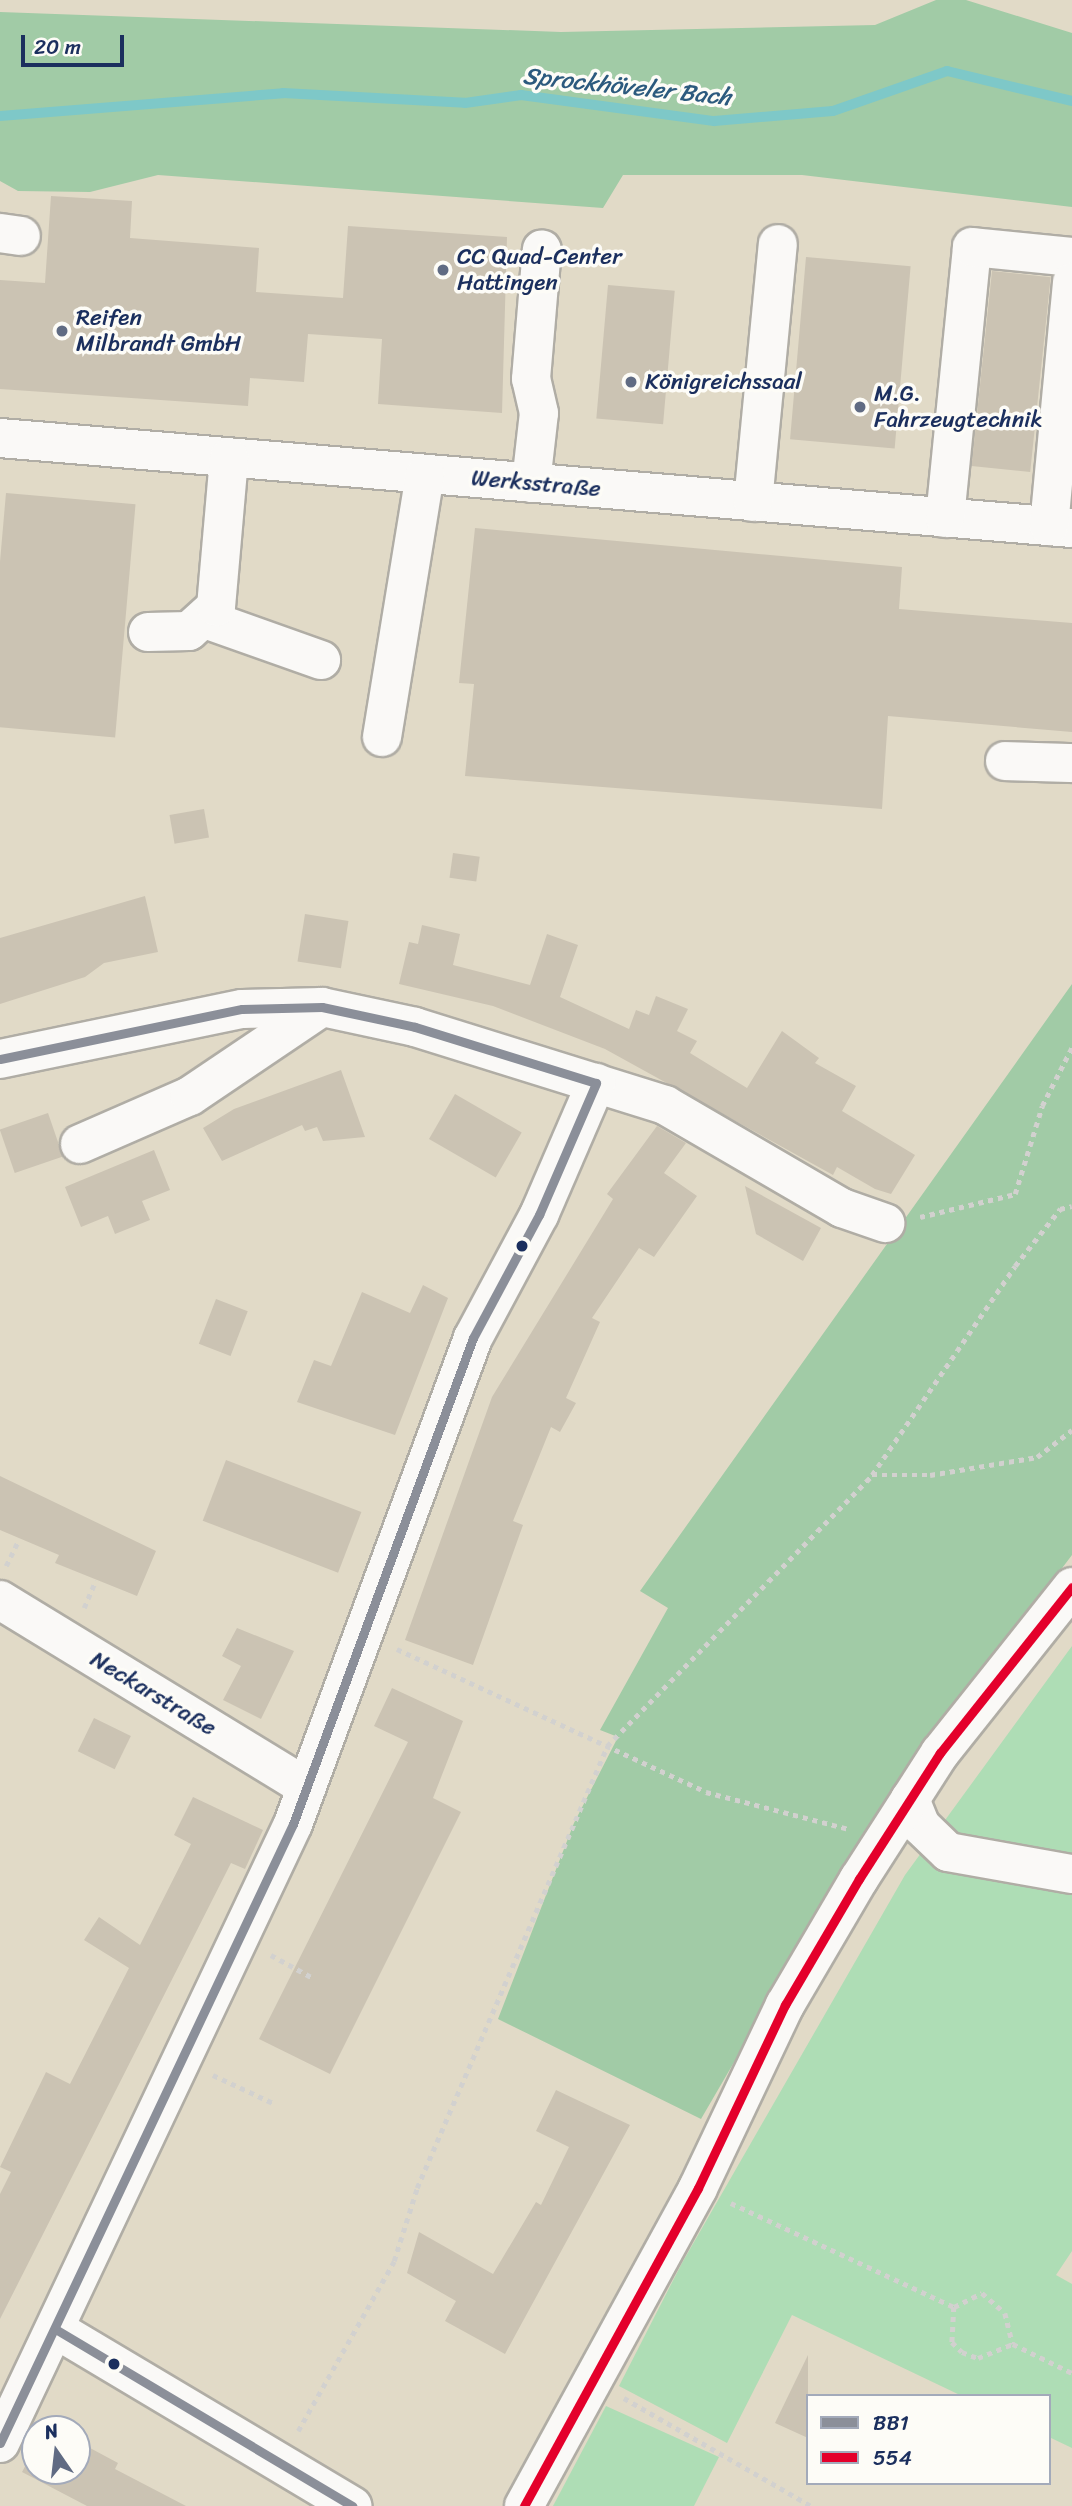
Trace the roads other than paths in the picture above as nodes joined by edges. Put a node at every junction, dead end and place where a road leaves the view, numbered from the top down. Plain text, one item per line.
1 (778, 244) dead end
2 (542, 249) dead end
3 (1072, 257) edge
4 (1072, 282) edge
5 (0, 438) edge
6 (229, 458) junction
7 (425, 474) junction
8 (531, 483) junction
9 (753, 502) junction
10 (945, 518) junction
11 (1060, 527) edge
12 (208, 620) junction
13 (148, 632) dead end
14 (321, 660) dead end
15 (382, 737) dead end
16 (1005, 761) dead end
17 (1072, 763) edge
18 (321, 1007) junction
19 (0, 1059) edge
20 (596, 1083) junction
21 (80, 1144) dead end
22 (885, 1223) road end
23 (1072, 1587) edge
24 (0, 1600) edge
25 (306, 1787) junction
26 (910, 1799) junction
27 (1072, 1874) edge
28 (57, 2330) junction
29 (0, 2443) edge
30 (352, 2506) edge
31 (524, 2506) edge

1 - 9 street
2 - 8 street
3 - 10 street
4 - 11 street
5 - 6 street, Werksstraße
6 - 7 street, Werksstraße
6 - 12 street
7 - 8 street, Werksstraße
7 - 15 street
8 - 9 street, Werksstraße
9 - 10 street, Werksstraße
10 - 11 street, Werksstraße
12 - 13 street
12 - 14 street
16 - 17 street
18 - 19 street
18 - 20 street
18 - 21 street
20 - 22 street
20 - 25 street
23 - 26 street
24 - 25 street, Neckarstraße
25 - 28 street
26 - 27 street
26 - 31 street
28 - 29 street
28 - 30 street

